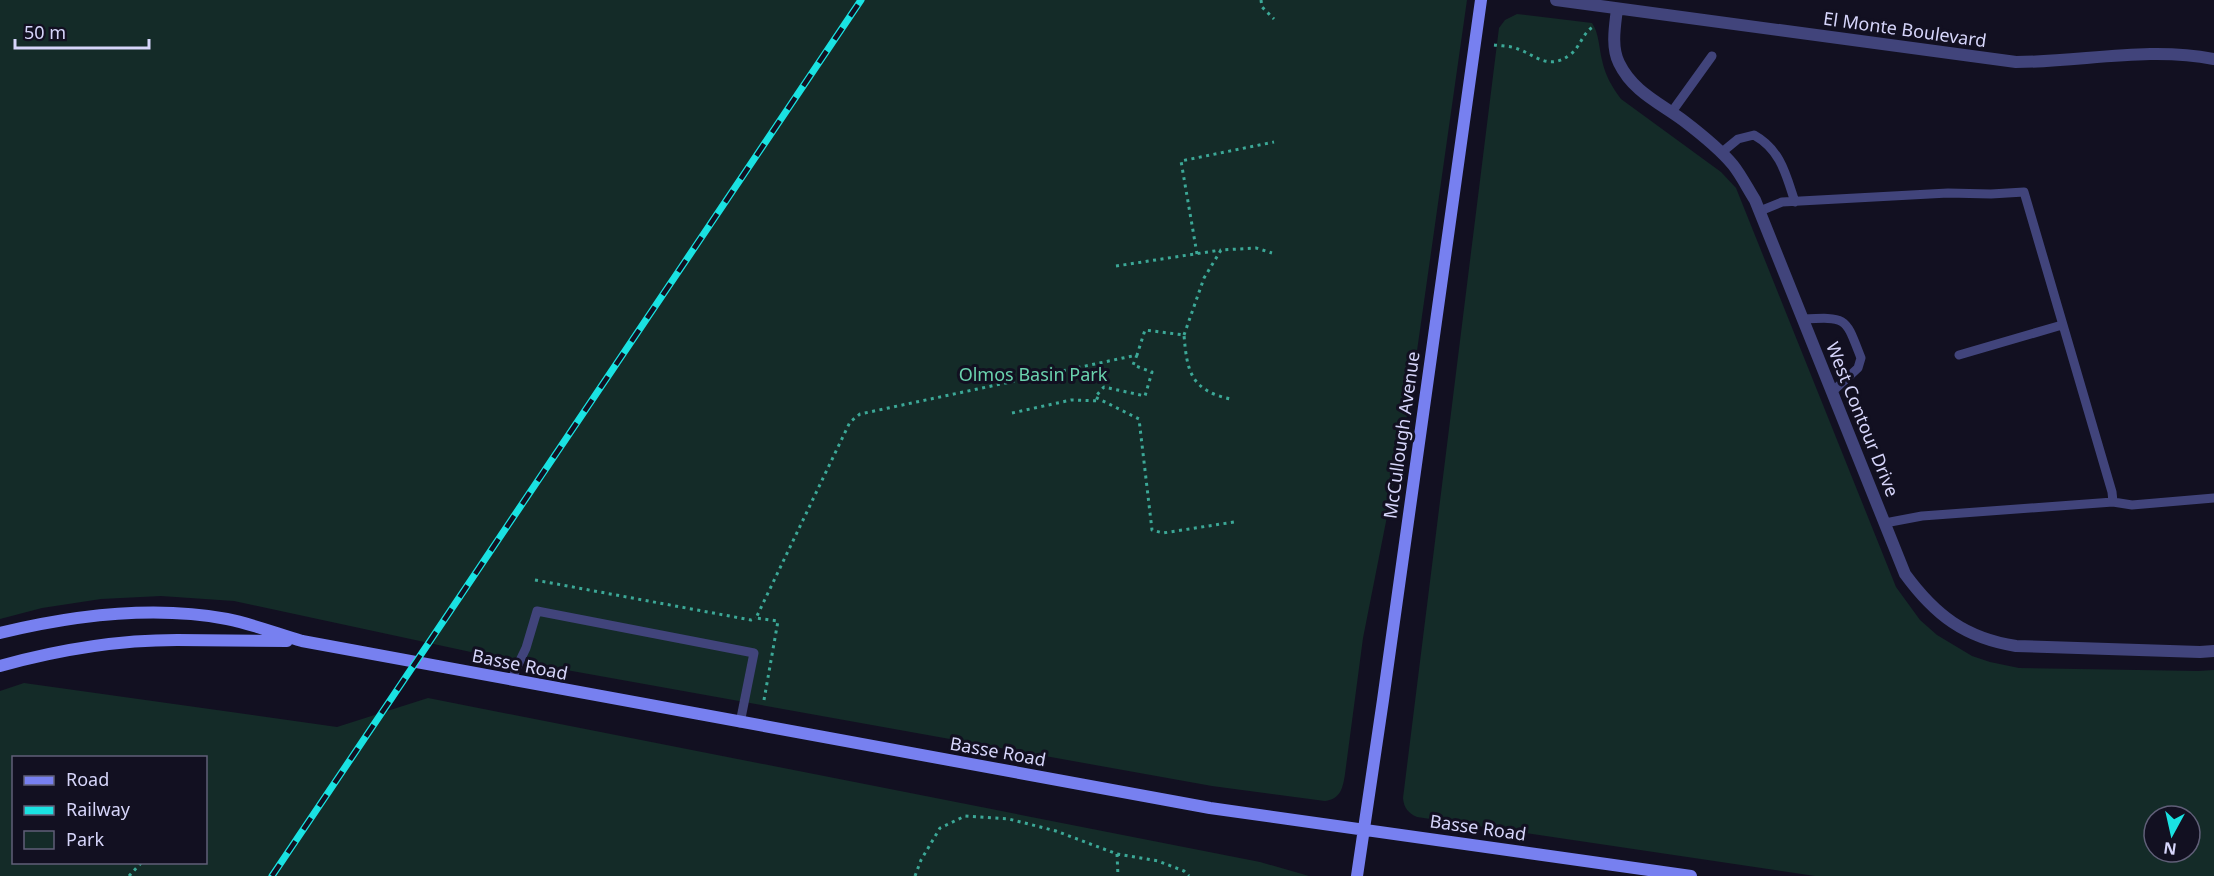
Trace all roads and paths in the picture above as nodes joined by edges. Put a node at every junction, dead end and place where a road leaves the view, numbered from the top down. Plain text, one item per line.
1 (1261, 0) edge
2 (1481, 0) edge
3 (1556, 0) edge
4 (1617, 9) junction
5 (1274, 19) dead end
6 (1595, 26) dead end
7 (1494, 45) dead end
8 (1712, 56) dead end
9 (2214, 59) edge
10 (1671, 113) junction
11 (1274, 142) dead end
12 (1721, 153) junction
13 (1795, 202) junction
14 (1760, 211) junction
15 (1221, 250) junction
16 (1272, 253) dead end
17 (1197, 254) junction
18 (1116, 266) dead end
19 (1803, 319) junction
20 (2062, 325) junction
21 (1184, 335) junction
22 (1137, 355) junction
23 (1959, 355) dead end
24 (1832, 392) junction
25 (1230, 399) dead end
26 (1102, 401) junction
27 (1012, 413) dead end
28 (2214, 498) edge
29 (2113, 502) junction
30 (1234, 522) dead end
31 (1885, 524) junction
32 (535, 580) dead end
33 (756, 618) junction
34 (0, 633) edge
35 (302, 641) junction
36 (2214, 651) edge
37 (0, 666) edge
38 (513, 681) junction
39 (764, 700) dead end
40 (740, 723) junction
41 (1363, 829) junction
42 (1117, 854) junction
43 (140, 864) edge
44 (129, 876) edge
45 (915, 876) edge
46 (1118, 876) edge
47 (1189, 876) edge
48 (1356, 876) edge
49 (1692, 876) edge

1 - 5 path
2 - 41 main road, McCullough Avenue
3 - 4 street, El Monte Boulevard
4 - 9 street, El Monte Boulevard
4 - 10 street, West Contour Drive
6 - 7 path
8 - 10 lane
10 - 12 street, West Contour Drive
11 - 17 path
12 - 13 lane
12 - 14 street, West Contour Drive
13 - 14 lane
13 - 20 lane
14 - 19 street, West Contour Drive
15 - 16 path
15 - 17 path
15 - 21 path
17 - 18 path
19 - 24 street, West Contour Drive
19 - 24 lane
20 - 23 lane
20 - 29 lane
21 - 22 path
21 - 25 path
22 - 26 path
22 - 33 path
24 - 31 street, West Contour Drive
26 - 27 path
26 - 30 path
28 - 29 lane
29 - 31 lane
31 - 36 street, West Contour Drive
32 - 33 path
33 - 39 path
34 - 35 main road, Basse Road
35 - 37 main road, Basse Road
35 - 38 main road, Basse Road
38 - 40 main road, Basse Road
38 - 40 lane
40 - 41 main road, Basse Road
41 - 48 main road, McCullough Avenue
41 - 49 main road, Basse Road
42 - 45 path
42 - 46 path
42 - 47 path
43 - 44 path

